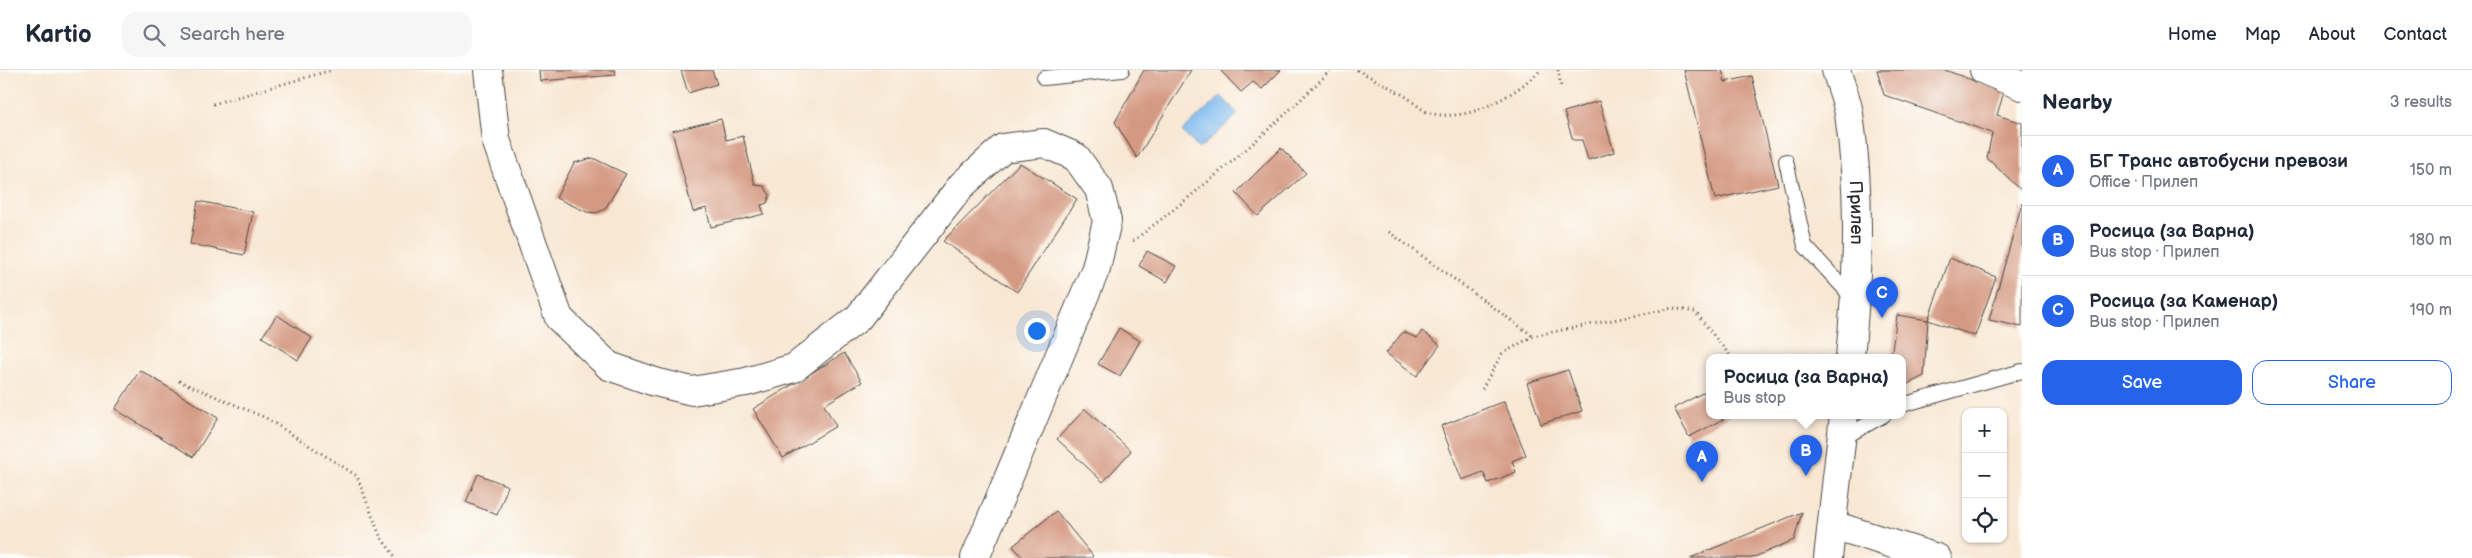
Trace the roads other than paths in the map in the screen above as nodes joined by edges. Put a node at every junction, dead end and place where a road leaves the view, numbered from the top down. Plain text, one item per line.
1 (488, 70) edge
2 (1122, 70) edge
3 (1836, 70) edge
4 (1984, 70) edge
5 (1044, 78) dead end
6 (2022, 86) edge
7 (1786, 161) dead end
8 (1855, 300) junction
9 (1850, 354) edge
10 (2022, 371) edge
11 (1906, 404) edge
12 (1870, 419) edge
13 (1843, 427) edge
14 (1832, 525) junction
15 (975, 558) edge
16 (1828, 558) edge
17 (1937, 558) edge

1 - 15 street
2 - 5 lane
3 - 8 street, Прилеп
4 - 6 street
7 - 8 lane
8 - 9 street, Прилеп
10 - 11 lane
12 - 13 lane
13 - 14 street
14 - 16 street
14 - 17 street

